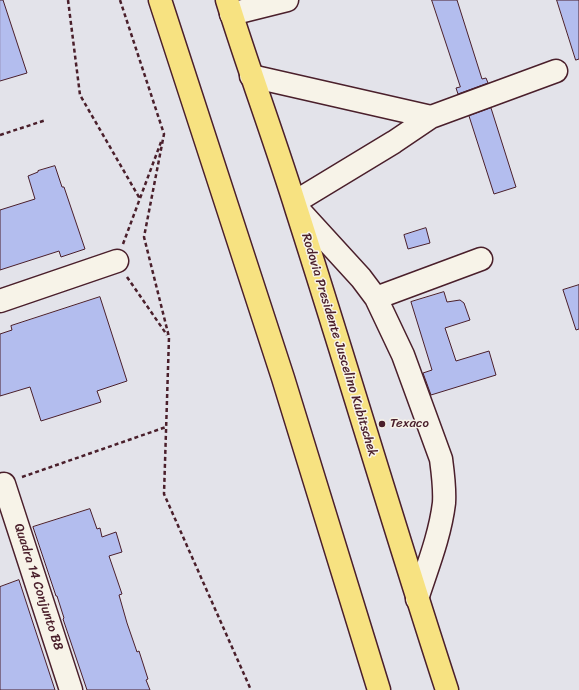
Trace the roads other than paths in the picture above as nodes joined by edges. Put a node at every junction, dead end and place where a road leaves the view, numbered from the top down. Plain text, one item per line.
1 (160, 0) edge
2 (287, 0) edge
3 (229, 7) edge
4 (556, 71) dead end
5 (251, 76) junction
6 (431, 117) junction
7 (296, 205) junction
8 (481, 259) dead end
9 (117, 261) road end
10 (376, 298) junction
11 (0, 301) edge
12 (2, 484) edge
13 (417, 599) junction
14 (72, 690) edge
15 (379, 690) edge
16 (447, 690) edge

1 - 15 highway
2 - 3 street
3 - 5 highway, Rodovia Presidente Juscelino Kubitschek
4 - 6 street
5 - 6 street
5 - 7 highway, Rodovia Presidente Juscelino Kubitschek
6 - 7 street
7 - 10 street
7 - 13 highway, Rodovia Presidente Juscelino Kubitschek
8 - 10 street
9 - 11 street
10 - 13 street
12 - 14 street, Quadra 14 Conjunto B8
13 - 16 highway, Rodovia Presidente Juscelino Kubitschek

